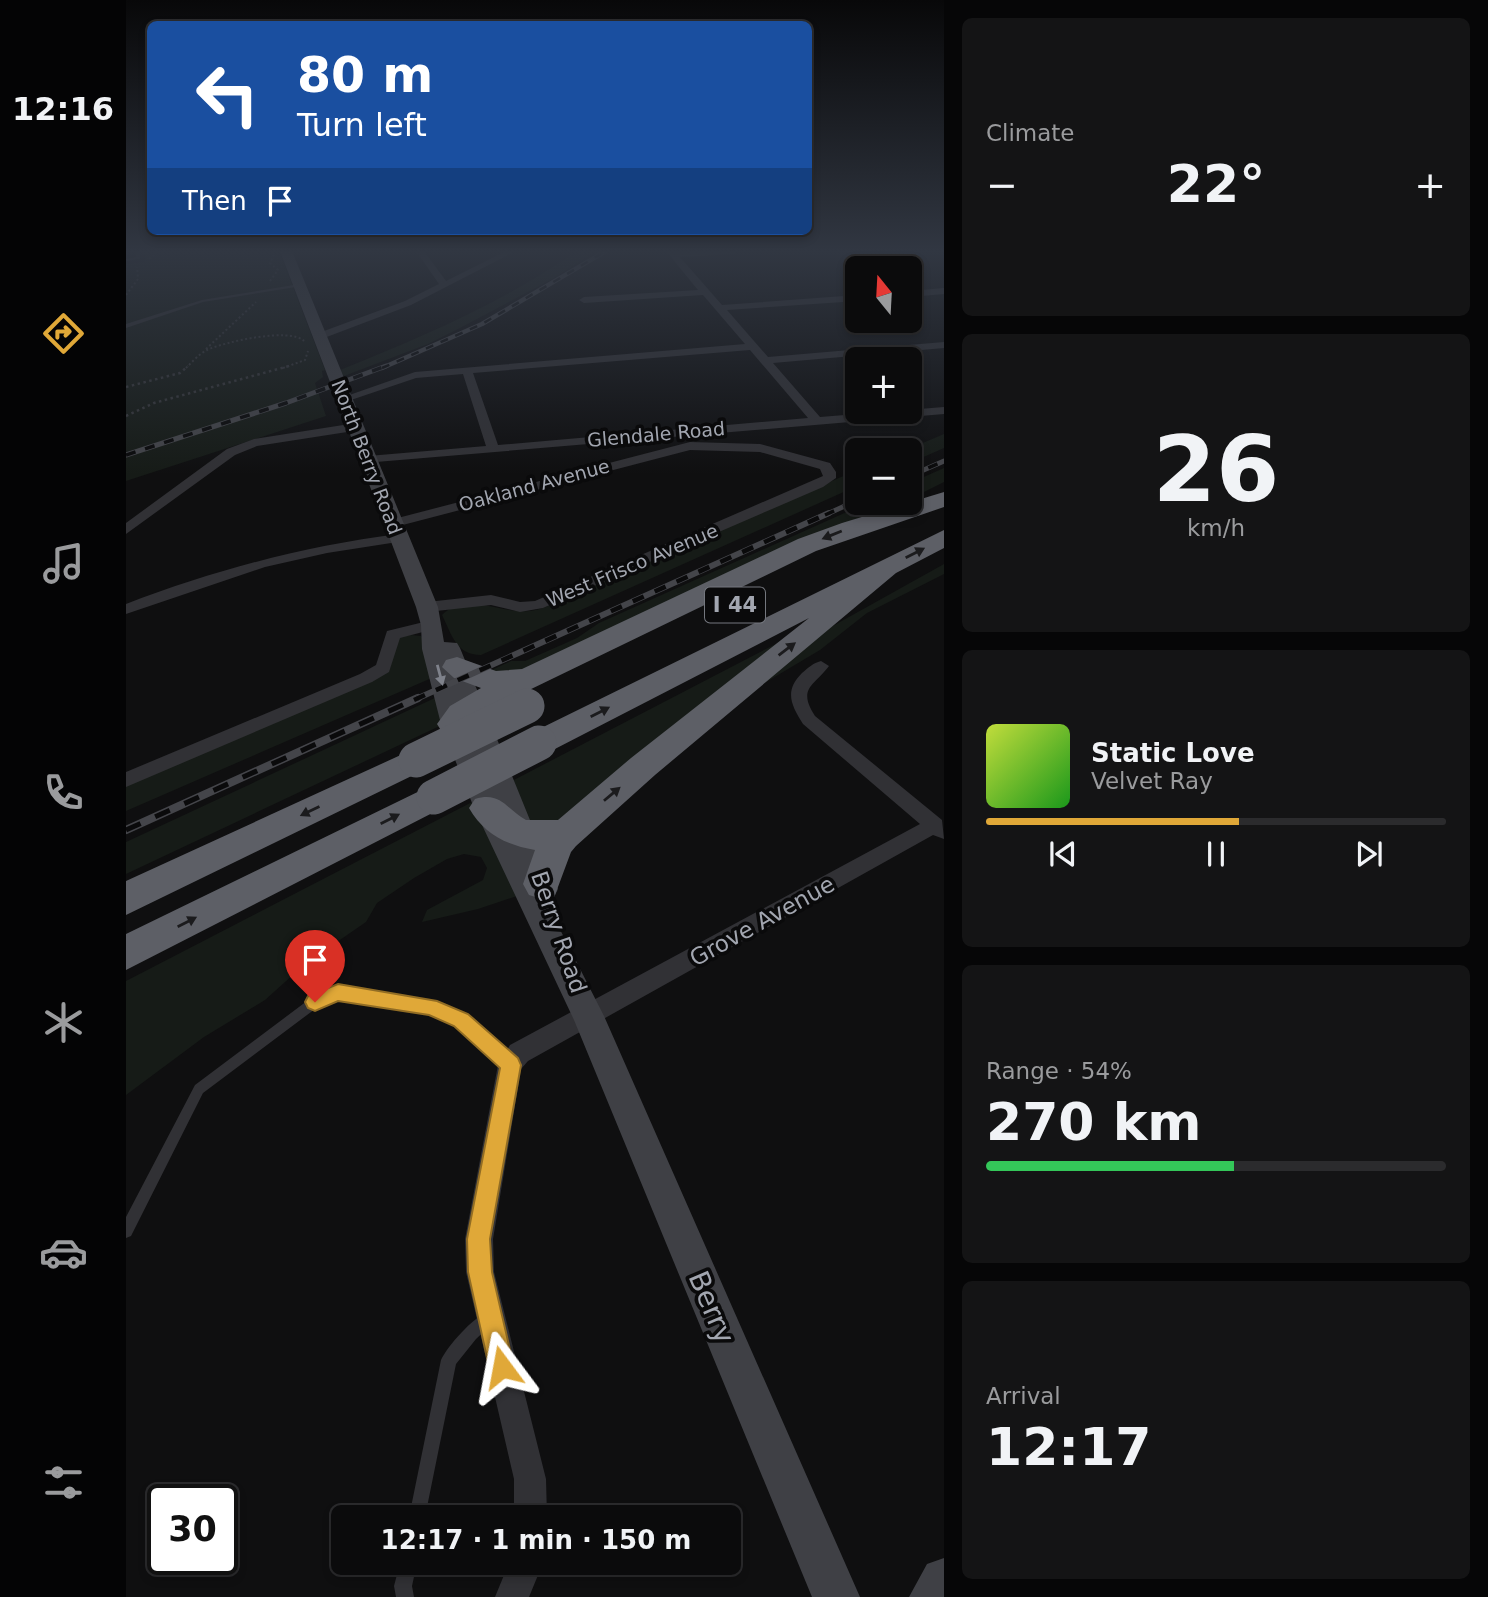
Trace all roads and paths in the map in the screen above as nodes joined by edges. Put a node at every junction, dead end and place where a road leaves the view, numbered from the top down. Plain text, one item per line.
1 (316, 326) edge
2 (346, 326) edge
3 (734, 326) edge
4 (320, 336) junction
5 (944, 345) edge
6 (753, 347) junction
7 (764, 361) junction
8 (467, 371) junction
9 (126, 387) edge
10 (344, 399) junction
11 (944, 410) edge
12 (126, 416) edge
13 (817, 421) junction
14 (356, 427) junction
15 (661, 434) junction
16 (493, 449) junction
17 (670, 449) junction
18 (368, 460) junction
19 (829, 478) joint
20 (944, 499) edge
21 (944, 504) edge
22 (126, 530) edge
23 (397, 530) junction
24 (944, 538) edge
25 (887, 567) junction
26 (126, 608) edge
27 (429, 616) junction
28 (821, 666) dead end
29 (457, 667) junction
30 (530, 691) junction
31 (463, 715) junction
32 (126, 780) edge
33 (487, 808) junction
34 (939, 829) edge
35 (570, 830) junction
36 (524, 836) junction
37 (542, 884) junction
38 (126, 899) edge
39 (126, 953) edge
40 (589, 1016) junction
41 (510, 1065) junction
42 (126, 1231) edge
43 (490, 1317) junction
44 (419, 1505) edge
45 (530, 1505) edge
46 (405, 1575) edge
47 (521, 1575) edge
48 (944, 1581) edge
49 (405, 1597) edge
50 (512, 1597) edge
51 (836, 1597) edge
52 (933, 1597) edge

1 - 4 main road, North Berry Road
2 - 4 street
3 - 6 street
4 - 10 main road, North Berry Road
5 - 7 street
6 - 7 street
6 - 8 street
7 - 13 street
8 - 10 street
8 - 16 street
9 - 12 path
10 - 14 main road, North Berry Road
11 - 13 street, Glendale Road
13 - 15 street, Glendale Road
14 - 18 main road, North Berry Road
14 - 22 street
15 - 16 street, Glendale Road
15 - 17 street
16 - 18 street, Glendale Road
17 - 19 street, Oakland Avenue
17 - 23 street, Oakland Avenue
18 - 23 main road, North Berry Road
19 - 27 street, West Frisco Avenue
20 -> 30 highway
21 - 30 highway, I 44
23 - 26 street, Oakland Avenue
23 - 27 main road, North Berry Road
25 -> 24 highway, I 44
35 -> 25 highway
39 -> 25 highway, I 44, bridge
27 - 29 main road, North Berry Road
27 -> 31 main road, North Berry Road
27 - 32 street, West Frisco Avenue
28 - 34 street
29 - 30 highway
29 - 31 main road, North Berry Road
30 - 31 highway
30 -> 38 highway, I 44, bridge
31 - 33 main road, Berry Road
31 - 36 main road, Berry Road
33 - 36 highway
33 - 40 main road, Berry Road
34 - 40 street, Grove Avenue
35 - 36 highway
35 - 37 highway
36 - 37 main road, Berry Road
37 - 40 main road, Berry Road
40 - 41 street, Grove Avenue
40 - 51 main road, Berry
41 - 42 lane
41 - 43 street
43 - 44 lane
43 - 45 street
46 - 49 lane
47 - 50 street
48 - 52 main road

